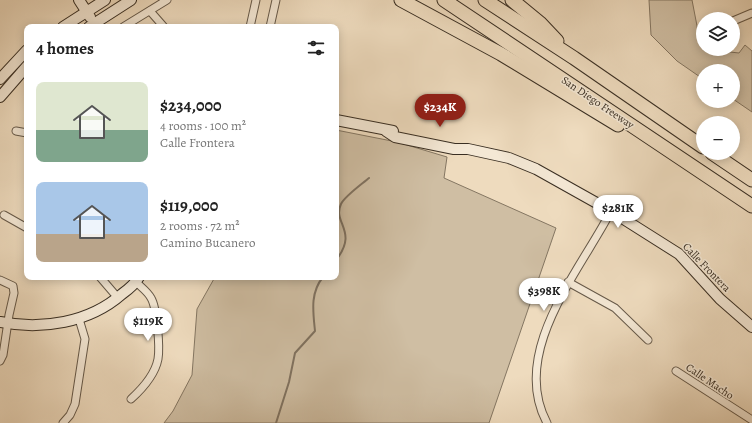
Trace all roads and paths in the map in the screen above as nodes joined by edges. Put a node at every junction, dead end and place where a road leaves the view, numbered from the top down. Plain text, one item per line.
1 (79, 0) edge
2 (105, 0) edge
3 (131, 0) edge
4 (167, 0) edge
5 (256, 0) edge
6 (276, 0) edge
7 (401, 0) edge
8 (444, 0) edge
9 (485, 0) edge
10 (512, 0) edge
11 (87, 11) junction
12 (150, 11) junction
13 (752, 13) edge
14 (740, 18) edge
15 (68, 24) edge
16 (93, 24) edge
17 (97, 24) edge
18 (128, 24) edge
19 (161, 24) edge
20 (251, 24) edge
21 (271, 24) edge
22 (24, 53) edge
23 (574, 58) junction
24 (24, 69) edge
25 (1, 76) edge
26 (0, 97) edge
27 (339, 121) edge
28 (16, 131) dead end
29 (24, 132) edge
30 (696, 142) edge
31 (722, 160) edge
32 (752, 180) edge
33 (715, 181) junction
34 (752, 206) edge
35 (611, 211) junction
36 (4, 215) dead end
37 (24, 226) edge
38 (0, 280) edge
39 (103, 280) edge
40 (138, 280) edge
41 (568, 282) junction
42 (118, 298) junction
43 (79, 319) junction
44 (4, 323) edge
45 (752, 327) edge
46 (648, 340) dead end
47 (0, 361) edge
48 (676, 372) dead end
49 (131, 399) dead end
50 (752, 420) edge
51 (63, 423) edge
52 (547, 423) edge

1 - 11 street
2 - 11 street
3 - 17 street
4 - 12 street
5 - 20 street
6 - 21 street
7 - 33 highway
8 - 33 highway, San Diego Freeway
9 - 23 highway, San Diego Freeway
10 - 23 highway
11 - 15 street
11 - 16 street
12 - 18 street
12 - 19 street
13 - 14 street
22 - 25 street
23 - 30 highway, San Diego Freeway
24 - 26 street
27 - 35 street, Calle Frontera
28 - 29 street
31 - 32 highway
33 - 34 highway, San Diego Freeway
35 - 41 street
35 - 45 street, Calle Frontera
36 - 37 street
38 - 44 street
39 - 42 street
40 - 42 street
40 - 49 street
41 - 46 street
41 - 52 street
42 - 43 street
43 - 44 street
43 - 51 street
44 - 47 street
48 - 50 street, Calle Macho

